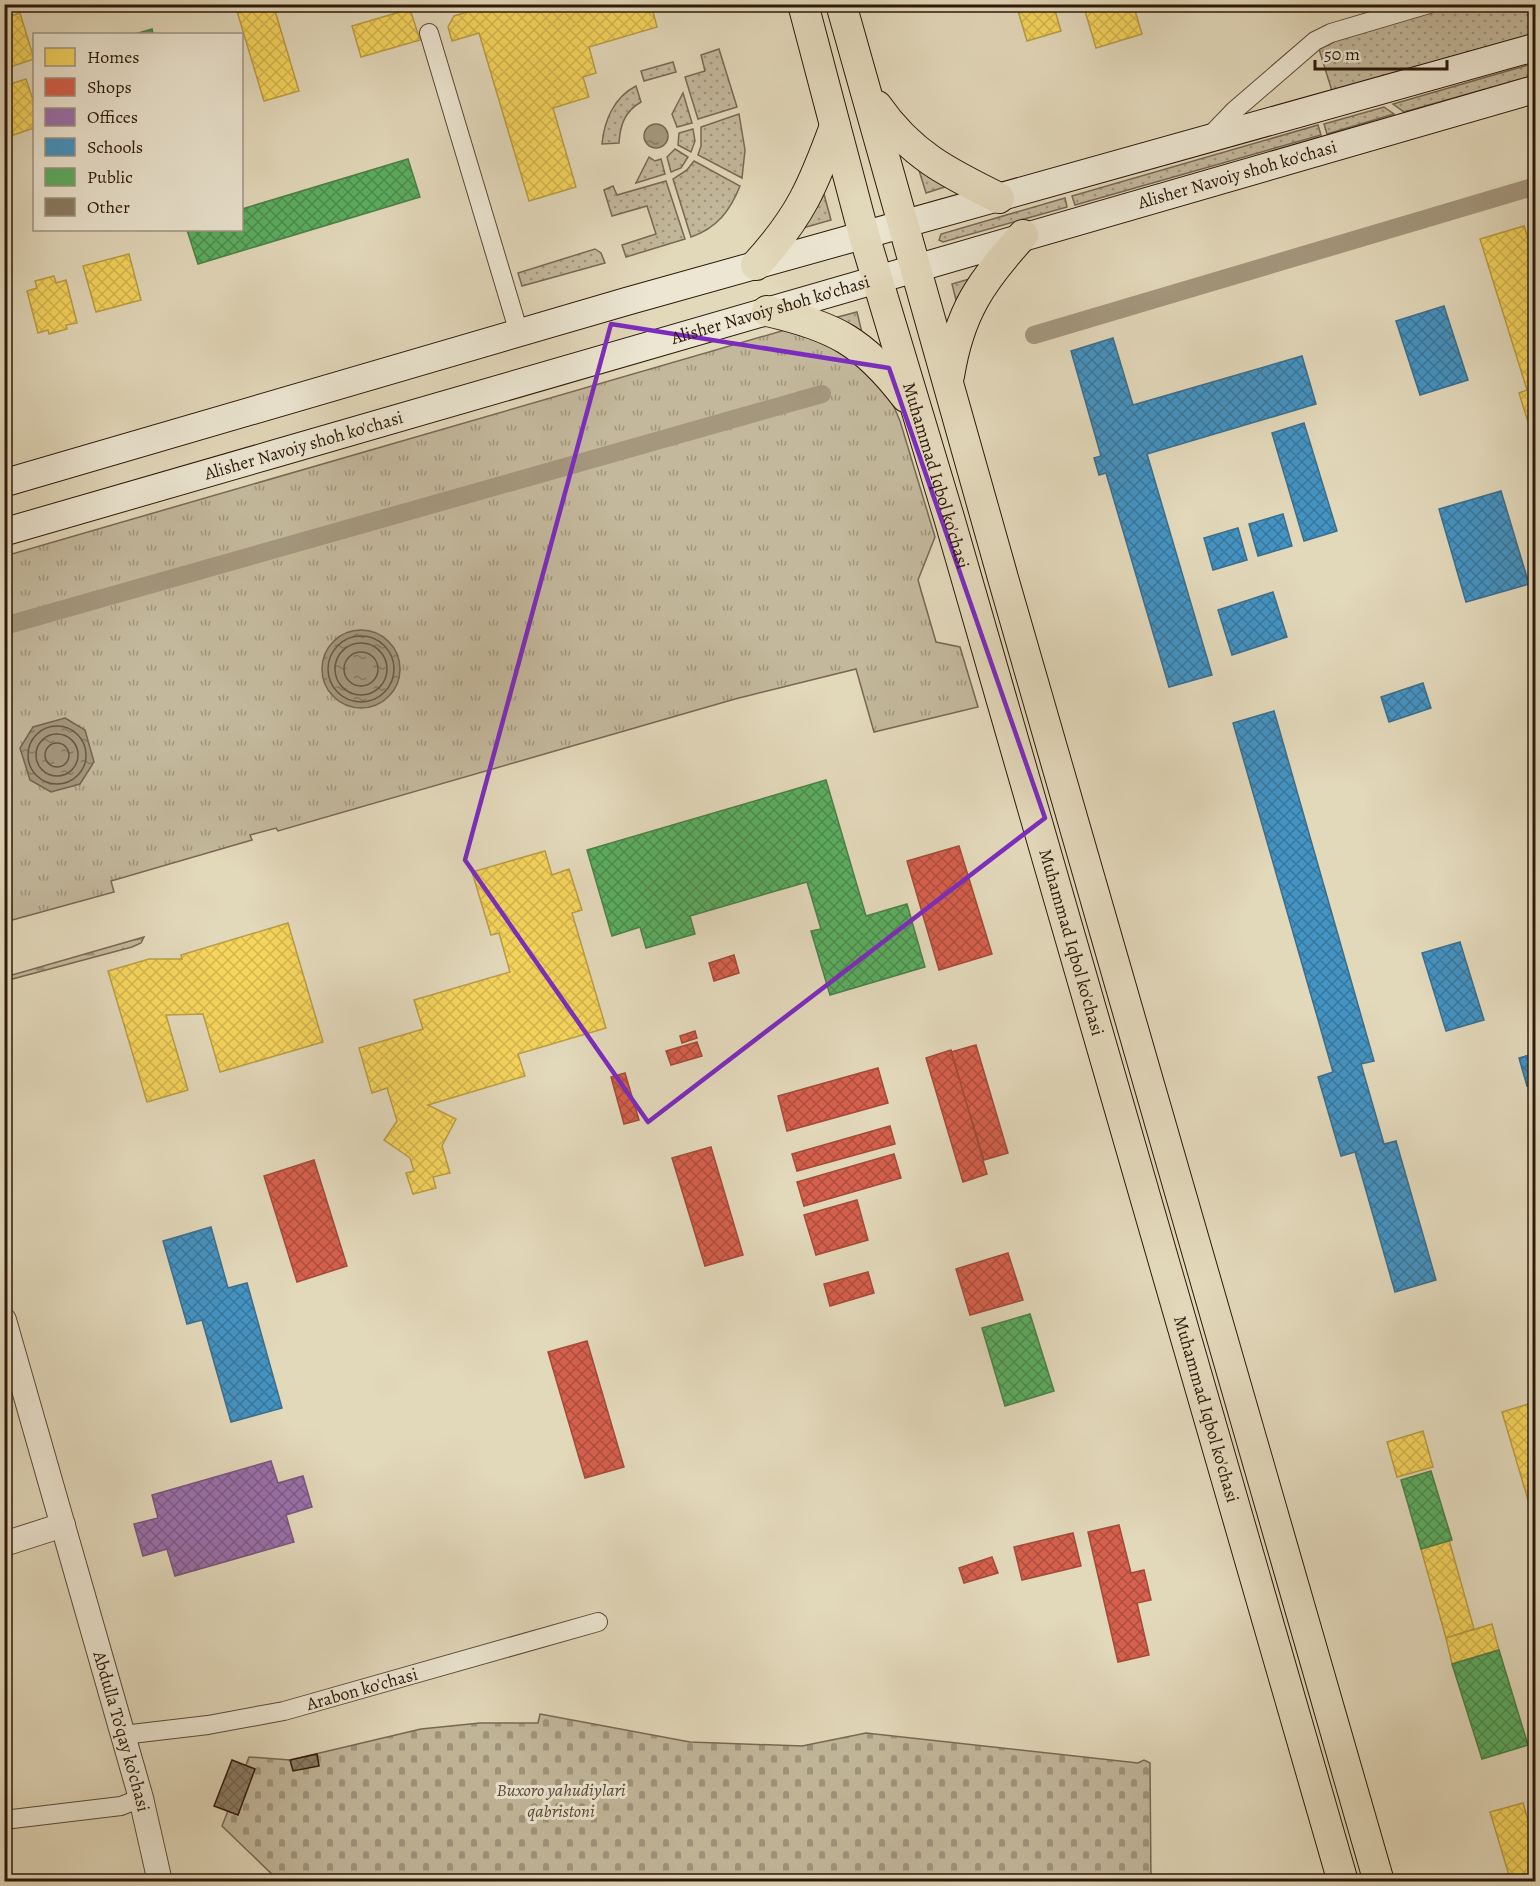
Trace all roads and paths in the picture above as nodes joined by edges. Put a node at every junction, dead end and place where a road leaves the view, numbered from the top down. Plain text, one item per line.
1 (803, 4) edge
2 (841, 4) edge
3 (1429, 4) edge
4 (429, 33) dead end
5 (1536, 47) edge
6 (1536, 88) edge
7 (867, 93) junction
8 (835, 126) junction
9 (1205, 141) junction
10 (999, 198) junction
11 (905, 224) junction
12 (864, 235) junction
13 (1023, 235) junction
14 (756, 265) junction
15 (916, 267) junction
16 (876, 279) junction
17 (767, 311) junction
18 (519, 333) junction
19 (948, 382) junction
20 (914, 407) junction
21 (4, 483) edge
22 (4, 532) edge
23 (4, 1320) edge
24 (63, 1525) junction
25 (4, 1544) edge
26 (598, 1622) dead end
27 (123, 1735) junction
28 (141, 1798) junction
29 (4, 1820) edge
30 (160, 1881) edge
31 (1343, 1881) edge
32 (1379, 1881) edge

1 - 8 main road, Muhammad Iqbol ko'chasi
2 - 7 main road, Muhammad Iqbol ko'chasi
3 - 9 street
4 - 18 street
5 - 9 main road
6 - 13 main road, Alisher Navoiy shoh ko'chasi
7 - 10 main road
7 - 11 main road, Muhammad Iqbol ko'chasi
8 - 12 main road, Muhammad Iqbol ko'chasi
8 - 14 main road
9 - 10 main road
10 - 11 main road
11 - 12 main road
11 - 15 main road, Muhammad Iqbol ko'chasi
12 - 14 main road
12 - 16 main road, Muhammad Iqbol ko'chasi
13 - 15 main road, Alisher Navoiy shoh ko'chasi
13 - 19 main road
14 - 18 main road
15 - 16 main road, Alisher Navoiy shoh ko'chasi
15 - 19 main road, Muhammad Iqbol ko'chasi
16 - 17 main road, Alisher Navoiy shoh ko'chasi
16 - 20 main road, Muhammad Iqbol ko'chasi
17 - 20 main road
17 - 22 main road, Alisher Navoiy shoh ko'chasi
18 - 21 main road
19 - 32 main road, Muhammad Iqbol ko'chasi
20 - 31 main road, Muhammad Iqbol ko'chasi
23 - 24 street, Abdulla To’qay ko’chasi
24 - 25 street
24 - 27 street, Abdulla To’qay ko’chasi
26 - 27 street, Arabon ko'chasi
27 - 28 street, Abdulla To’qay ko’chasi
28 - 29 street
28 - 30 street, Abdulla To’qay ko’chasi

